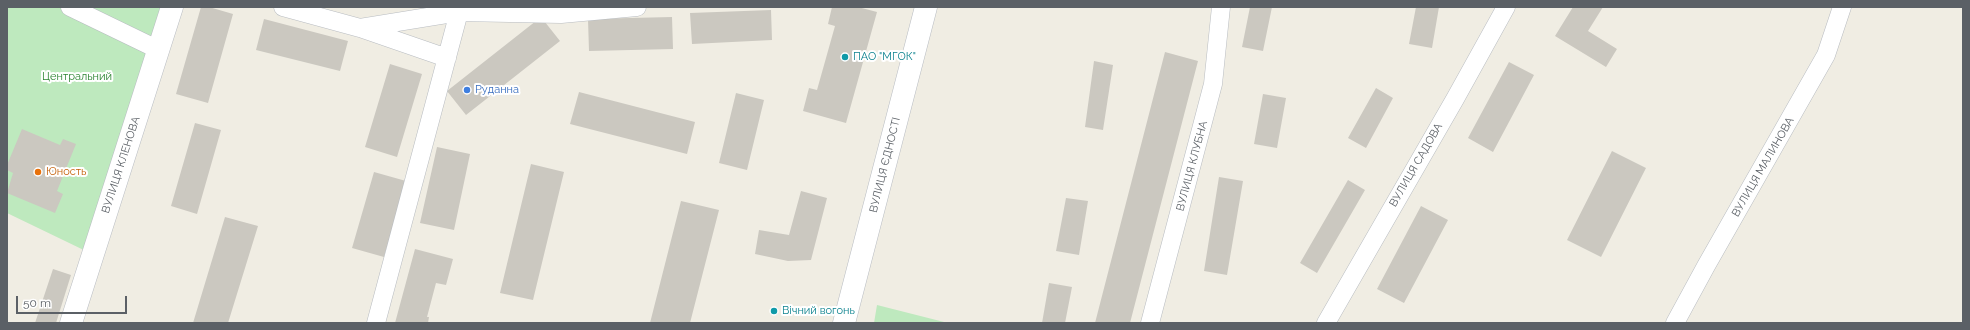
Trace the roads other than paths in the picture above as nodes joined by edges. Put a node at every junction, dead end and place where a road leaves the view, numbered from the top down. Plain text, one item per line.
1 (70, 7) edge
2 (172, 7) edge
3 (283, 7) edge
4 (637, 7) edge
5 (926, 7) edge
6 (1222, 7) edge
7 (1506, 7) edge
8 (1842, 7) edge
9 (617, 8) edge
10 (459, 12) junction
11 (360, 28) junction
12 (159, 50) junction
13 (447, 58) junction
14 (71, 323) edge
15 (376, 323) edge
16 (844, 323) edge
17 (1150, 323) edge
18 (1326, 323) edge
19 (1675, 323) edge

1 - 12 street
2 - 12 street, ВУЛИЦЯ КЛЕНОВА
3 - 11 street
4 - 9 street
5 - 16 street, ВУЛИЦЯ ЄДНОСТІ
6 - 17 street, ВУЛИЦЯ КЛУБНА
7 - 18 street, ВУЛИЦЯ САДОВА
8 - 19 street, ВУЛИЦЯ МАЛИНОВА
9 - 10 street
10 - 11 street
10 - 13 street
11 - 13 street
12 - 14 street, ВУЛИЦЯ КЛЕНОВА
13 - 15 street

